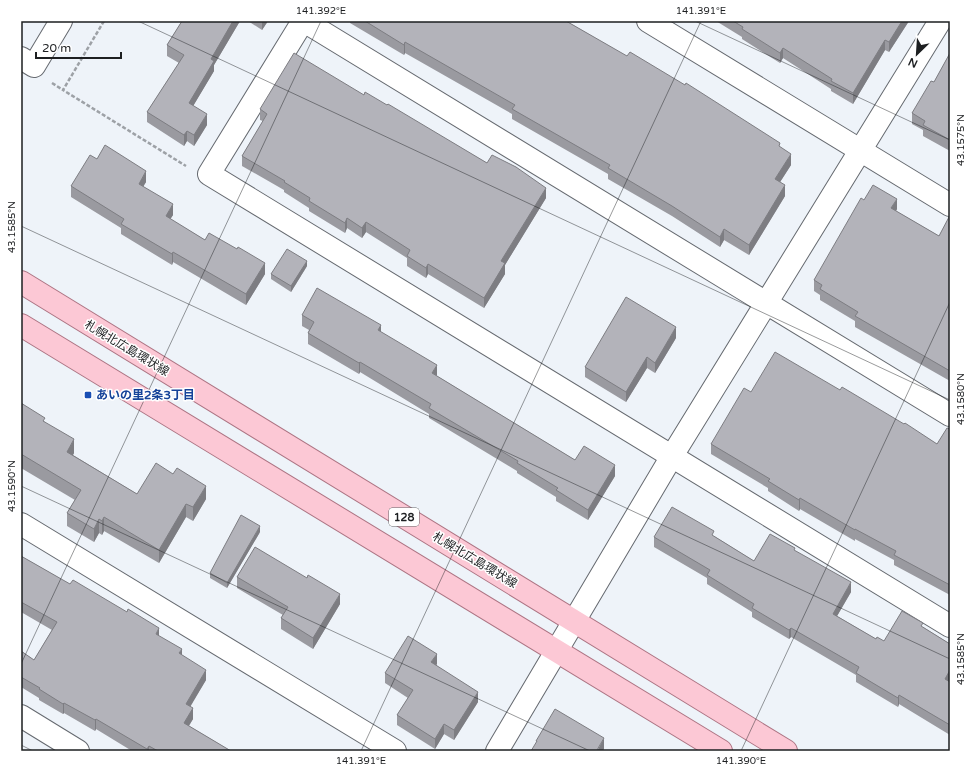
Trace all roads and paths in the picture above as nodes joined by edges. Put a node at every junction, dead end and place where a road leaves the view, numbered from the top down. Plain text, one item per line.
1 (61, 21) edge
2 (104, 21) edge
3 (303, 21) edge
4 (648, 21) edge
5 (940, 21) edge
6 (21, 58) edge
7 (861, 151) junction
8 (188, 167) dead end
9 (950, 205) edge
10 (21, 282) edge
11 (766, 303) junction
12 (21, 325) edge
13 (950, 415) edge
14 (672, 456) junction
15 (21, 524) edge
16 (573, 620) junction
17 (950, 626) edge
18 (556, 650) junction
19 (21, 716) edge
20 (78, 751) edge
21 (395, 751) edge
22 (497, 751) edge
23 (720, 751) edge
24 (786, 751) edge

1 - 6 street
2 - 8 path
3 - 11 street
3 - 14 street
4 - 7 street
5 - 7 street
7 - 9 street
7 - 11 street
10 - 16 main road, 札幌北広島環状線 / 128
11 - 13 street
11 - 14 street
12 - 18 main road
14 - 16 street
14 - 17 street
15 - 21 street
16 - 18 street
16 - 24 main road, 札幌北広島環状線 / 128
18 - 22 street
18 - 23 main road
19 - 20 street

